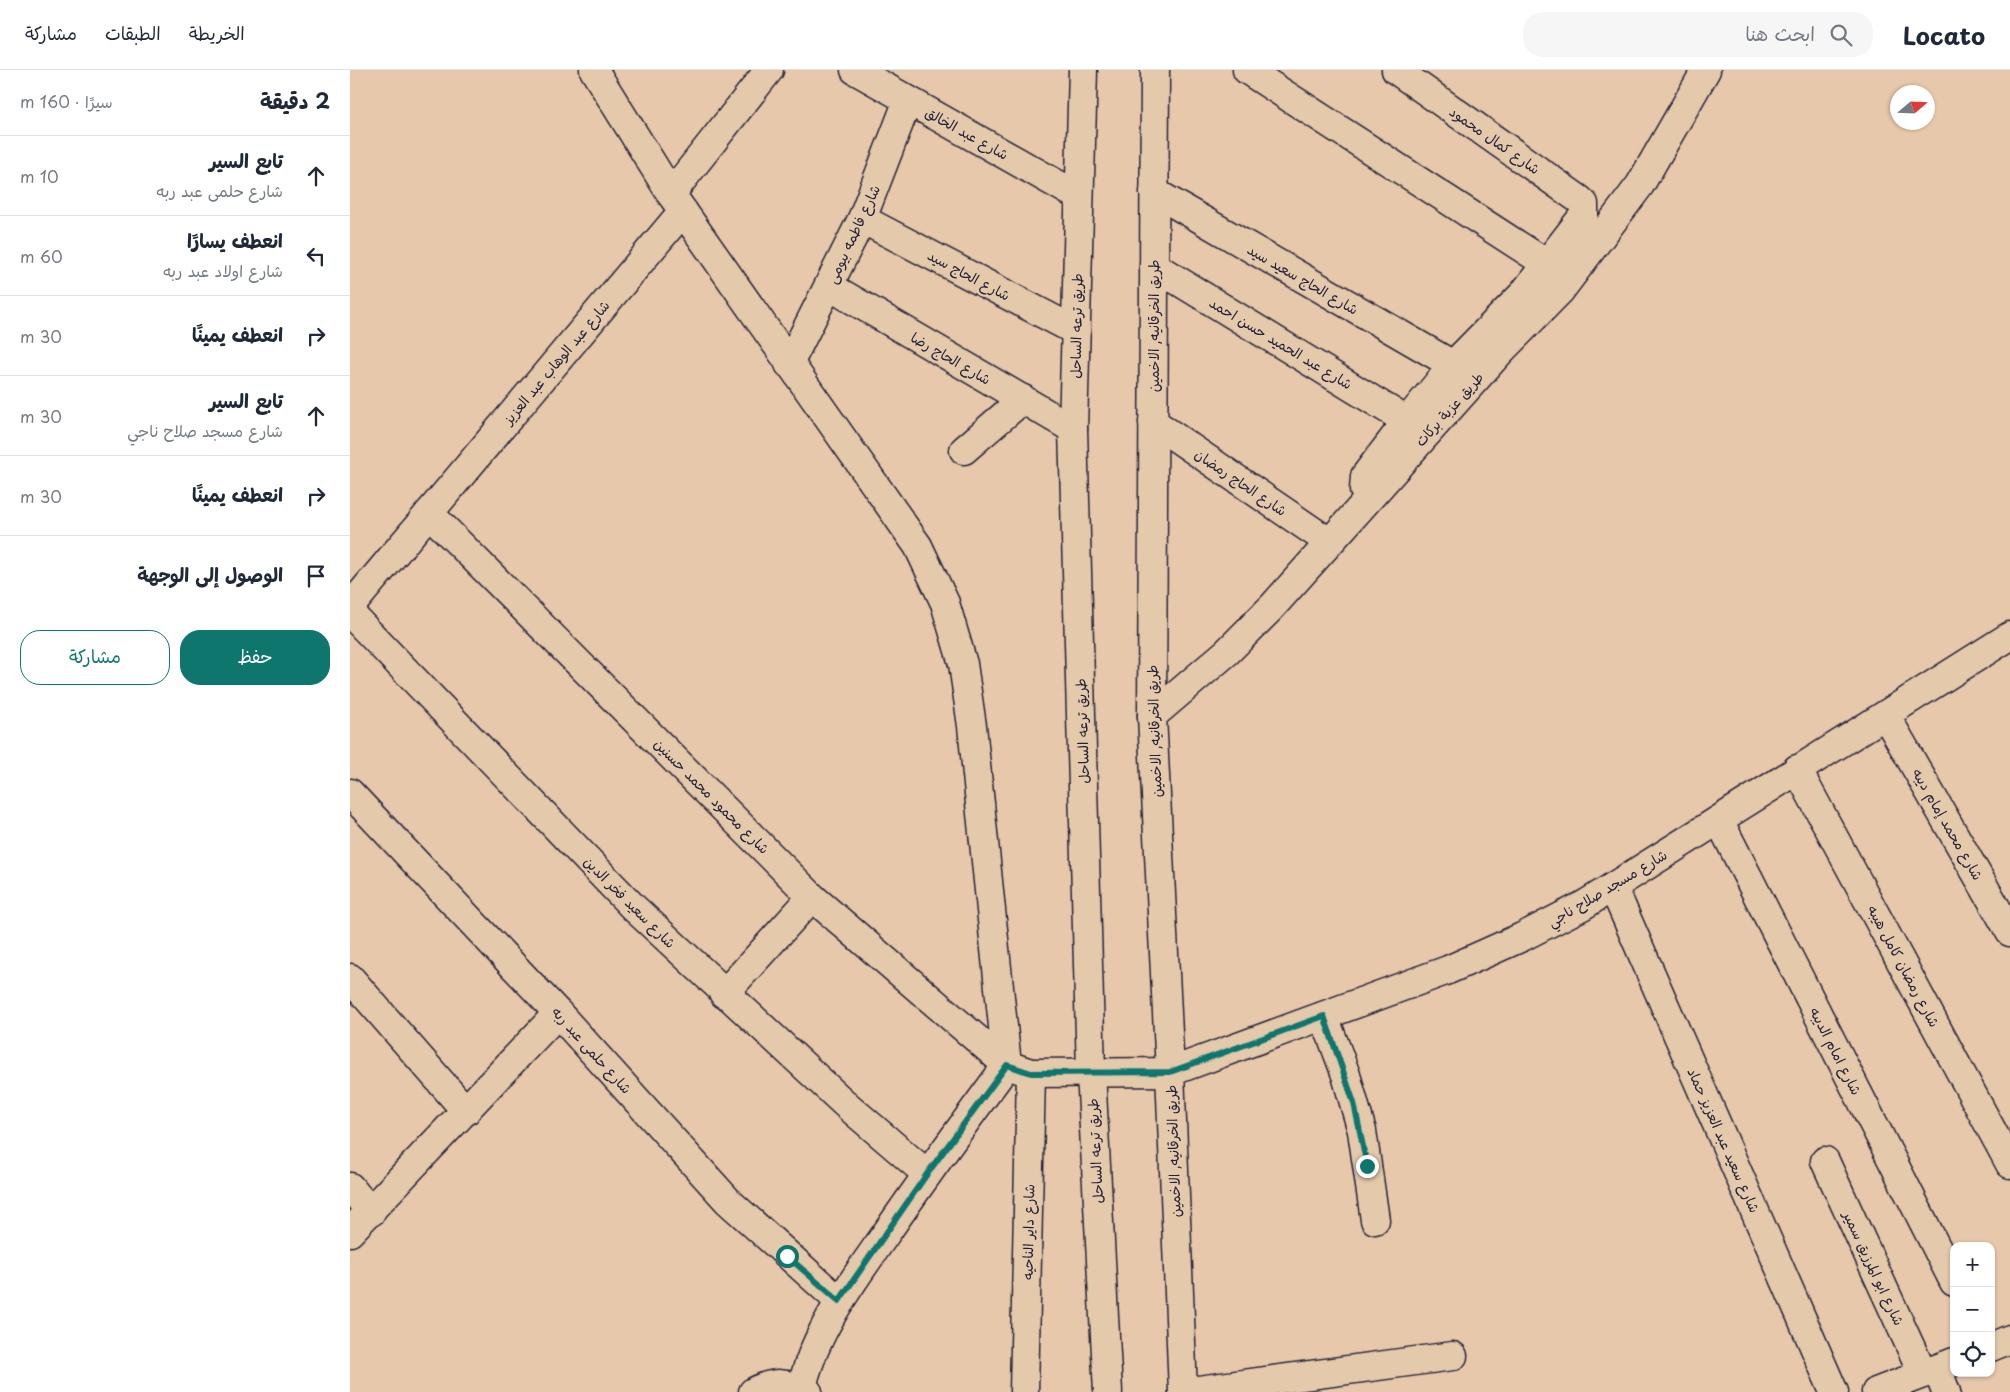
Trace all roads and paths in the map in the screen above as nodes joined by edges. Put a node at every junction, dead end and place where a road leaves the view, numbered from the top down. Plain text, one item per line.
1 (594, 70) edge
2 (769, 70) edge
3 (854, 70) edge
4 (1155, 70) edge
5 (1247, 70) edge
6 (1396, 70) edge
7 (1706, 70) edge
8 (1079, 72) edge
9 (908, 100) junction
10 (1154, 192) junction
11 (1078, 196) junction
12 (677, 202) junction
13 (862, 219) junction
14 (1547, 264) junction
15 (1154, 266) junction
16 (829, 286) junction
17 (1076, 331) junction
18 (789, 364) junction
19 (1452, 365) junction
20 (1023, 400) junction
21 (1408, 421) junction
22 (1153, 422) junction
23 (1074, 429) junction
24 (964, 450) dead end
25 (1369, 497) junction
26 (429, 513) junction
27 (1329, 542) junction
28 (350, 607) edge
29 (350, 613) edge
30 (2010, 636) edge
31 (1152, 716) junction
32 (1886, 716) junction
33 (1797, 769) junction
34 (350, 793) edge
35 (1719, 820) junction
36 (1613, 887) junction
37 (812, 896) junction
38 (2010, 932) edge
39 (350, 978) edge
40 (724, 994) junction
41 (558, 1013) junction
42 (1324, 1016) junction
43 (1019, 1069) junction
44 (1091, 1072) junction
45 (1170, 1072) junction
46 (466, 1111) junction
47 (1825, 1161) dead end
48 (2010, 1164) edge
49 (927, 1174) junction
50 (350, 1187) edge
51 (371, 1212) junction
52 (1375, 1220) dead end
53 (350, 1232) edge
54 (1950, 1274) edge
55 (839, 1301) junction
56 (2010, 1339) edge
57 (1995, 1345) edge
58 (1453, 1356) dead end
59 (1940, 1374) edge
60 (1337, 1382) edge
61 (803, 1391) edge
62 (753, 1392) edge
63 (1024, 1392) edge
64 (1108, 1392) edge
65 (1183, 1392) edge
66 (1834, 1392) edge
67 (1876, 1392) edge

1 - 12 street, شارع داير الناحيه
2 - 12 street, شارع عبد الوهاب عبد العزيز
3 - 9 street, شارع عبد الخالق
4 - 10 street, طريق الخرقانيه, الاخمين
5 - 14 street
6 - 14 street, شارع كمال محمود
7 - 25 street, طريق عزبة بركات
8 - 11 street, طريق ترعه الساحل
9 - 11 street, شارع عبد الخالق
9 - 13 street, شارع فاطمه بيومى
10 - 15 street, طريق الخرقانيه, الاخمين
10 - 19 street, شارع الحاج سعيد سيد
11 - 17 street, طريق ترعه الساحل
12 - 18 street, شارع داير الناحيه
12 - 26 street, شارع عبد الوهاب عبد العزيز
13 - 16 street, شارع فاطمه بيومى
13 - 17 street, شارع الحاج سيد
14 - 19 street
15 - 21 street, شارع عبد الحميد حسن احمد
15 - 22 street, طريق الخرقانيه, الاخمين
16 - 18 street, شارع فاطمه بيومى
16 - 20 street, شارع الحاج رضا
17 - 23 street, طريق ترعه الساحل
18 - 43 street, شارع داير الناحيه
19 - 21 street
20 - 23 street, شارع الحاج رضا
20 - 24 street
21 - 25 street
22 - 27 street, شارع الحاج رمضان
22 - 31 street, طريق الخرقانيه, الاخمين
23 - 44 street, طريق ترعه الساحل
25 - 27 street, طريق عزبة بركات
26 - 28 street, شارع عبد الوهاب عبد العزيز
26 - 37 street, شارع محمود محمد حسنين
27 - 31 street, طريق عزبة بركات
29 - 40 street, شارع سعيد فخر الدين
30 - 32 street, شارع مسجد صلاح ناجي
31 - 45 street, طريق الخرقانيه, الاخمين
32 - 33 street, شارع مسجد صلاح ناجي
32 - 38 street, شارع محمد إمام ديبه
33 - 35 street, شارع مسجد صلاح ناجي
33 - 48 street, شارع رمضان كامل هيبه
34 - 41 street, شارع حلمى عبد ربه
35 - 36 street, شارع مسجد صلاح ناجي
35 - 54 street, شارع امام الديبه
36 - 42 street, شارع مسجد صلاح ناجي
36 - 66 street, شارع سعيد عبد العزيز حماد
37 - 40 street
37 - 43 street, شارع محمود محمد حسنين
39 - 46 street
40 - 49 street, شارع سعيد فخر الدين
41 - 46 street
41 - 55 street, شارع حلمى عبد ربه
42 - 45 street, شارع مسجد صلاح ناجي
42 - 52 street
43 - 44 street, شارع مسجد صلاح ناجي
43 - 49 street
43 - 63 street, شارع داير الناحيه
44 - 45 street, شارع مسجد صلاح ناجي
44 - 64 street, طريق ترعه الساحل
45 - 65 street, طريق الخرقانيه, الاخمين
46 - 51 street
47 - 59 street, شارع ابو المرزيق سمير
49 - 55 street
50 - 51 street
51 - 53 street
55 - 61 street
56 - 57 street
58 - 60 street
59 - 67 street
60 - 65 street
61 - 62 street

